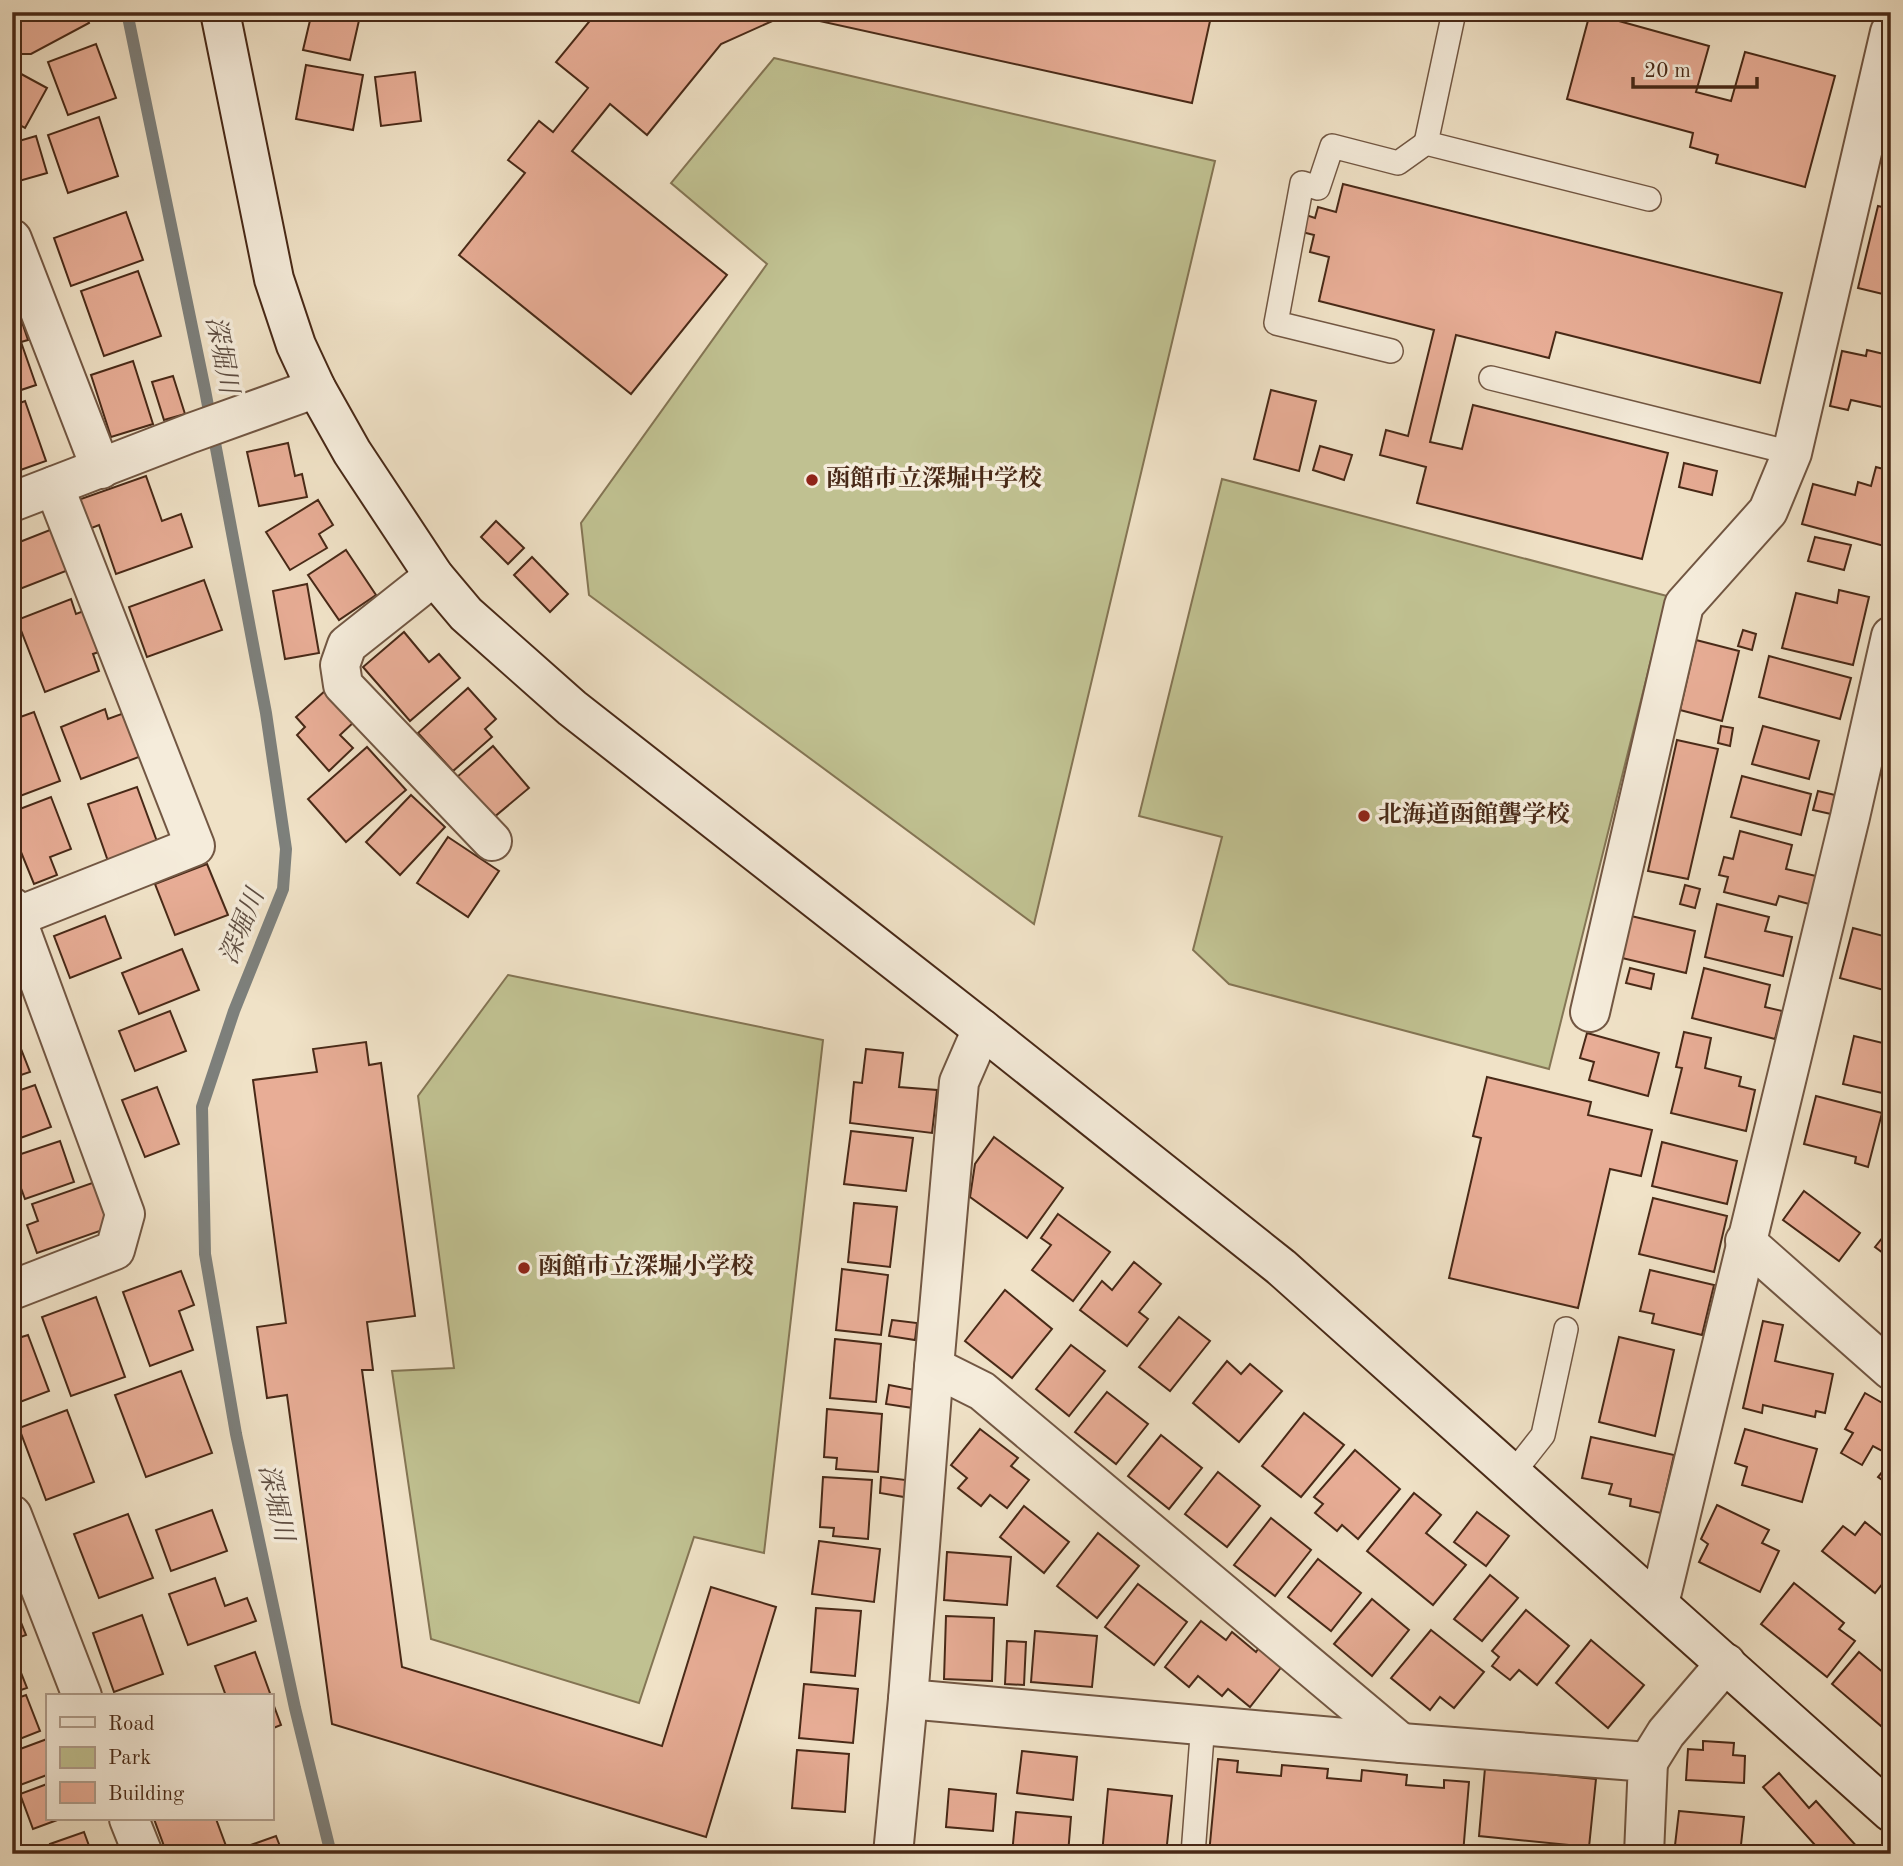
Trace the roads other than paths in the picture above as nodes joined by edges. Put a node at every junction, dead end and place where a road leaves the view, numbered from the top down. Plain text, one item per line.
1 (220, 12) edge
2 (1454, 12) edge
3 (1890, 32) edge
4 (1426, 143) junction
5 (1649, 199) dead end
6 (12, 239) edge
7 (1391, 351) dead end
8 (1491, 378) dead end
9 (316, 388) junction
10 (1791, 453) junction
11 (101, 469) junction
12 (54, 486) junction
13 (12, 502) edge
14 (434, 576) junction
15 (1891, 636) edge
16 (492, 841) dead end
17 (14, 912) edge
18 (1590, 1012) dead end
19 (982, 1029) junction
20 (1745, 1241) junction
21 (12, 1290) edge
22 (1566, 1328) dead end
23 (934, 1367) junction
24 (1891, 1370) edge
25 (1513, 1473) junction
26 (12, 1515) edge
27 (1659, 1604) junction
28 (1726, 1663) junction
29 (81, 1694) edge
30 (908, 1699) junction
31 (1203, 1724) junction
32 (1401, 1743) junction
33 (1648, 1762) junction
34 (1891, 1812) edge
35 (129, 1820) edge
36 (143, 1854) edge
37 (893, 1854) edge
38 (1194, 1854) edge
39 (1644, 1854) edge

1 - 9 street
2 - 4 lane
3 - 10 street
4 - 5 lane
4 - 7 lane
6 - 11 street
8 - 10 lane
9 - 11 street
9 - 14 street
10 - 18 street
11 - 12 street
12 - 13 street
12 - 17 street
14 - 16 street
14 - 19 street
15 - 20 street
17 - 21 street
19 - 23 street
19 - 25 street
20 - 24 street
20 - 27 street
22 - 25 lane
23 - 30 street
23 - 32 street
25 - 27 street
26 - 29 street
27 - 28 street
28 - 33 street
28 - 34 street
30 - 31 street
30 - 37 street
31 - 32 street
31 - 38 lane
32 - 33 street
33 - 39 street
35 - 36 street

